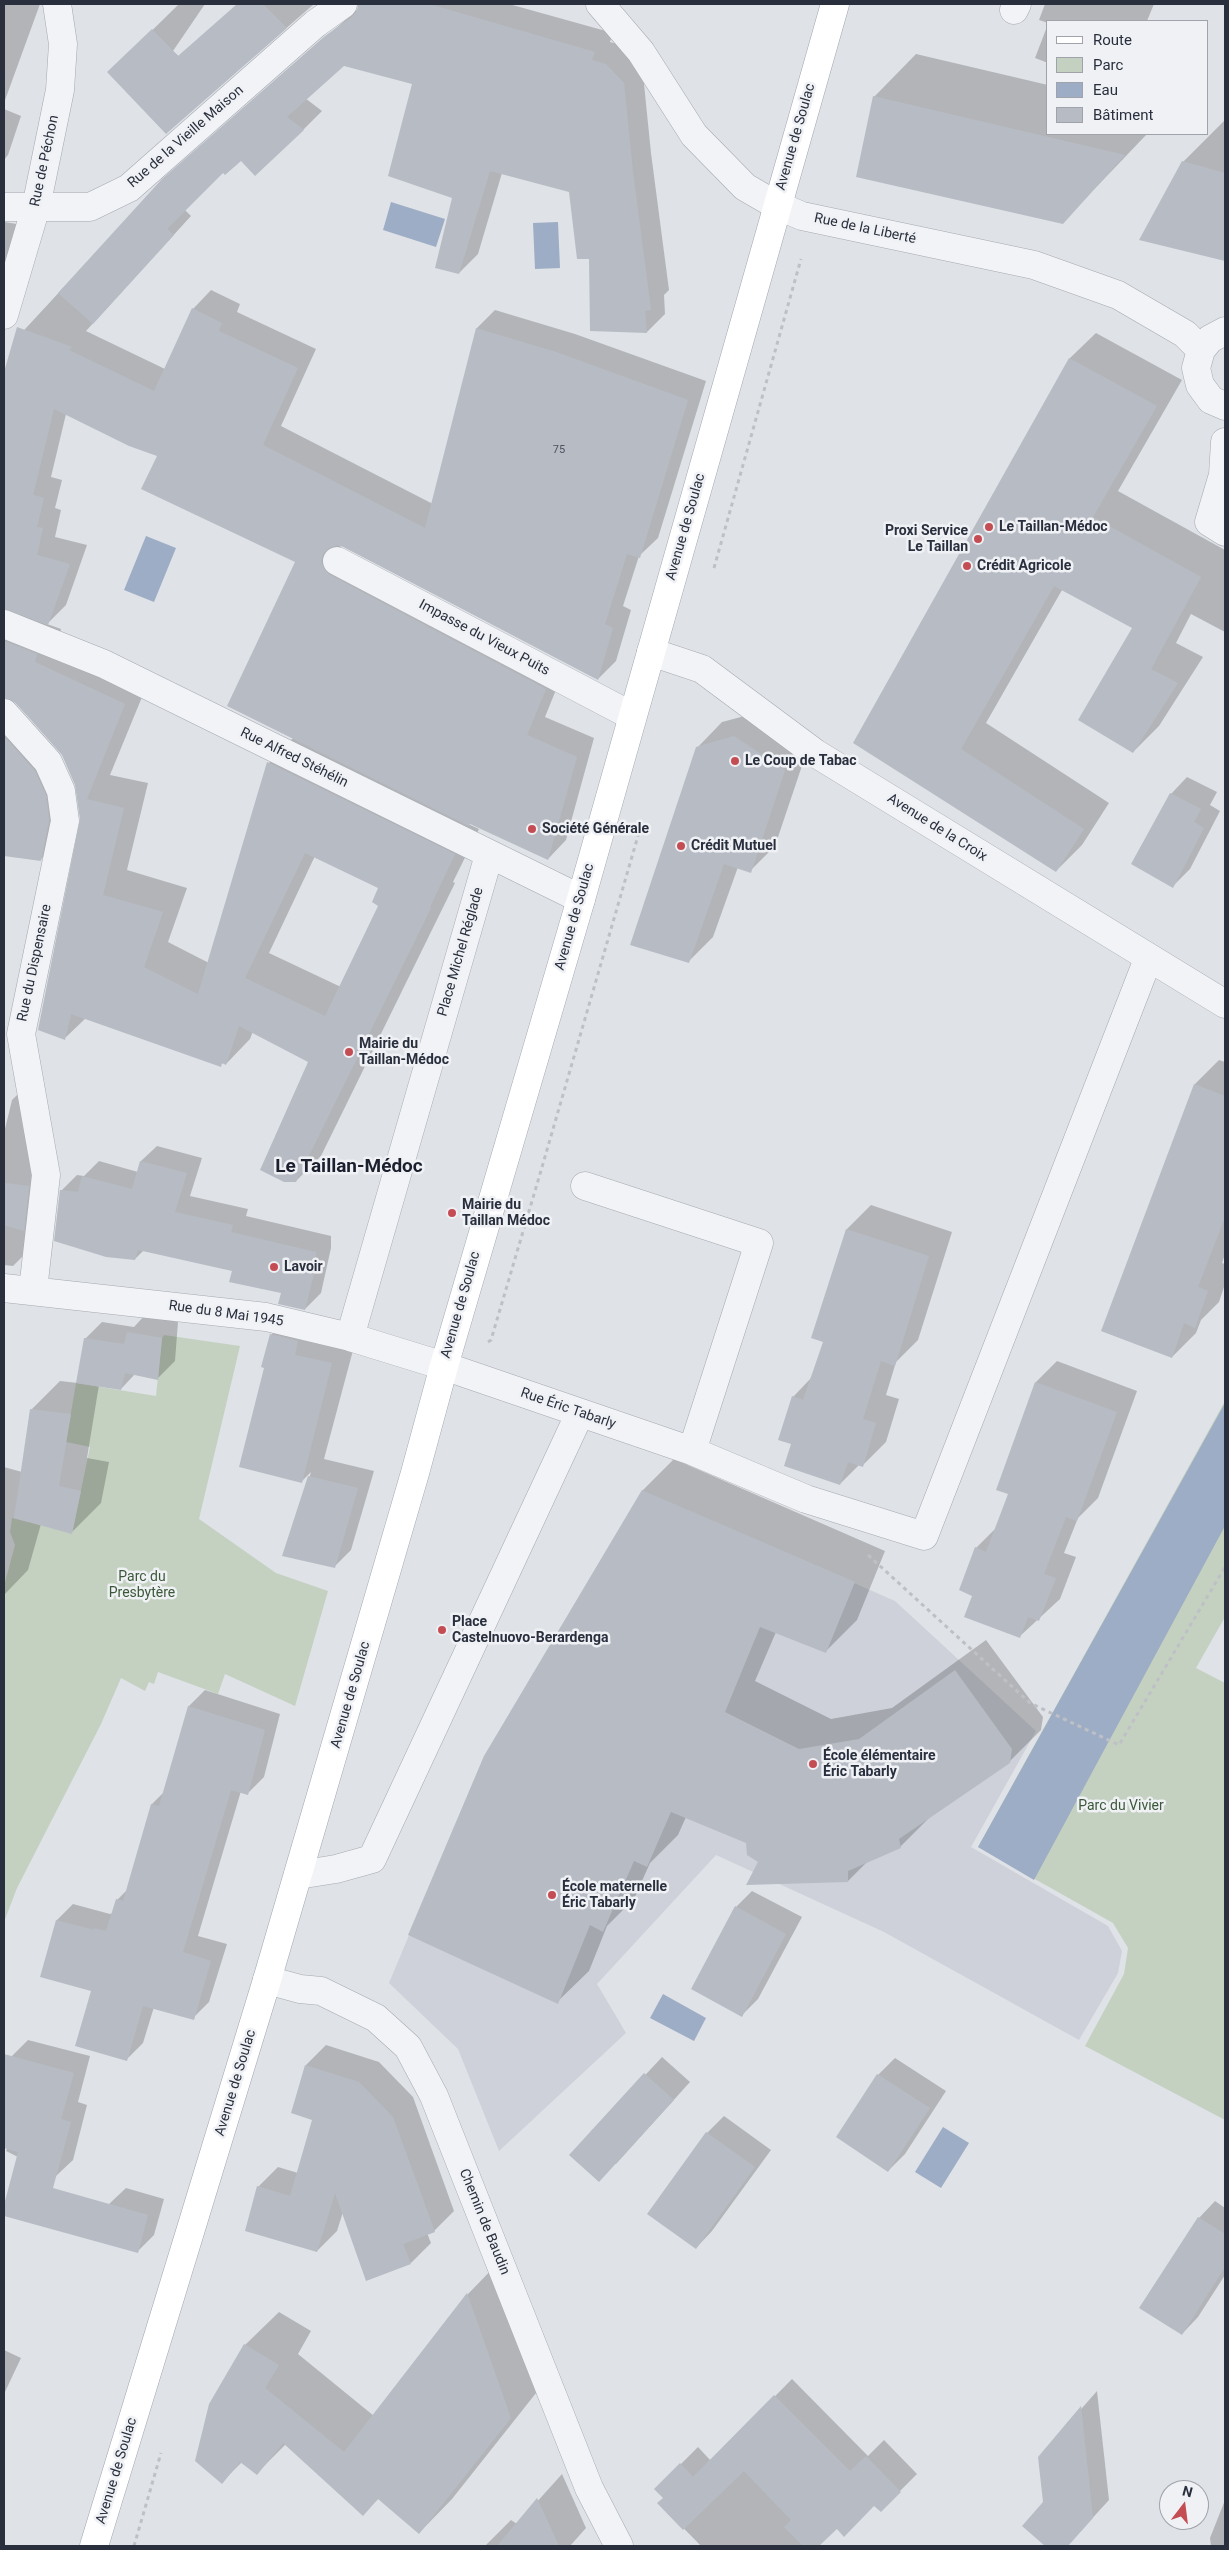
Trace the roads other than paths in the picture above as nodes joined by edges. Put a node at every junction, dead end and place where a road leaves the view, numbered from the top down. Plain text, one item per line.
1 (57, 4) edge
2 (343, 4) edge
3 (600, 4) edge
4 (834, 4) edge
5 (776, 205) junction
6 (4, 207) edge
7 (36, 207) junction
8 (4, 315) edge
9 (1225, 331) edge
10 (1201, 350) junction
11 (1225, 406) edge
12 (1225, 442) edge
13 (1225, 532) edge
14 (337, 561) dead end
15 (4, 624) edge
16 (650, 652) junction
17 (4, 713) edge
18 (632, 716) junction
19 (488, 855) junction
20 (581, 899) junction
21 (1148, 959) junction
22 (1225, 1004) edge
23 (585, 1186) dead end
24 (4, 1288) edge
25 (33, 1290) junction
26 (350, 1337) junction
27 (444, 1366) junction
28 (580, 1413) junction
29 (692, 1451) junction
30 (298, 1875) junction
31 (267, 1980) junction
32 (94, 2546) edge
33 (619, 2546) edge

1 - 7 street, Rue de Péchon
2 - 7 street, Rue de la Vieille Maison
3 - 5 street, Rue de la Liberté
4 - 5 main road, Avenue de Soulac
5 - 10 street, Rue de la Liberté
5 - 16 main road, Avenue de Soulac
6 - 7 street, Rue de la Vieille Maison
7 - 8 street, Rue de Péchon
9 - 10 street
10 - 11 street
12 - 13 street
14 - 18 street, Impasse du Vieux Puits
15 - 19 street, Rue Alfred Stéhélin
16 - 18 main road, Avenue de Soulac
16 - 21 street, Avenue de la Croix
17 - 25 street, Rue du Dispensaire
18 - 20 main road, Avenue de Soulac
19 - 20 street, Rue Alfred Stéhélin
19 - 26 street, Place Michel Réglade
20 - 27 main road, Avenue de Soulac
21 - 22 street, Avenue de la Croix
21 - 29 street, Rue Éric Tabarly
23 - 29 street
24 - 25 street, Rue du 8 Mai 1945
25 - 26 street, Rue du 8 Mai 1945
26 - 27 street, Rue du 8 Mai 1945
27 - 28 street, Rue Éric Tabarly
27 - 30 main road, Avenue de Soulac
28 - 29 street, Rue Éric Tabarly
28 - 30 street
30 - 31 main road, Avenue de Soulac
31 - 32 main road, Avenue de Soulac
31 - 33 street, Chemin de Baudin

